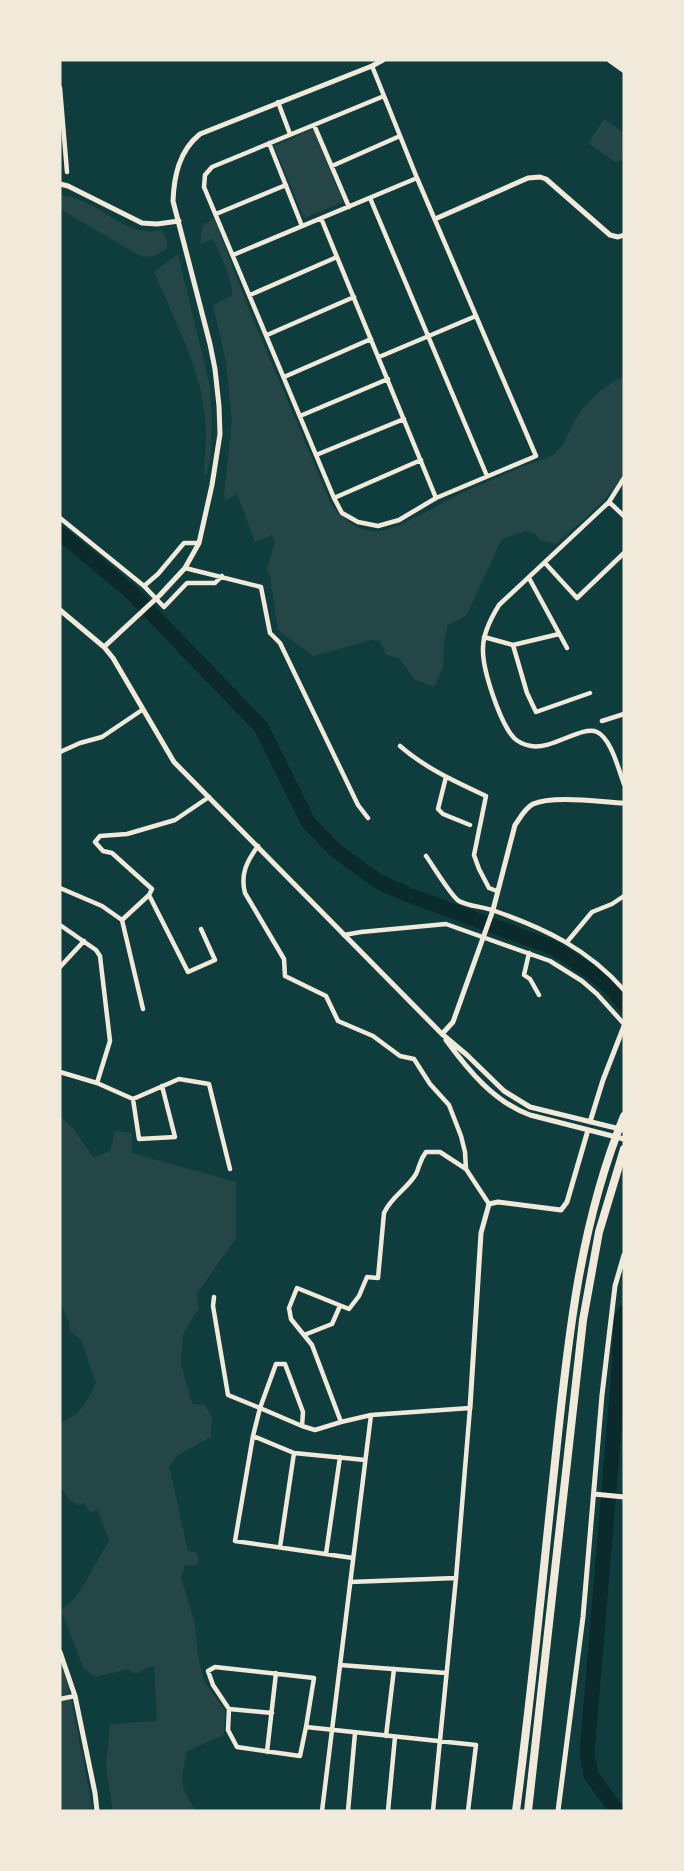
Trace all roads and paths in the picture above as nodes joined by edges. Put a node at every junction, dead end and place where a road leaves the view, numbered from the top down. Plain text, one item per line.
1 (383, 60) edge
2 (610, 60) edge
3 (619, 60) edge
4 (624, 63) edge
5 (372, 66) junction
6 (624, 70) edge
7 (60, 88) edge
8 (384, 96) junction
9 (278, 102) junction
10 (314, 125) junction
11 (290, 134) junction
12 (400, 136) junction
13 (269, 143) junction
14 (332, 166) junction
15 (67, 172) dead end
16 (417, 178) junction
17 (60, 184) edge
18 (286, 185) junction
19 (370, 198) junction
20 (349, 207) junction
21 (216, 214) junction
22 (321, 218) junction
23 (435, 219) junction
24 (179, 221) junction
25 (302, 226) junction
26 (624, 235) edge
27 (233, 255) junction
28 (337, 257) junction
29 (250, 295) junction
30 (354, 297) junction
31 (476, 316) junction
32 (267, 335) junction
33 (428, 336) junction
34 (371, 339) junction
35 (378, 357) junction
36 (284, 376) junction
37 (388, 379) junction
38 (300, 416) junction
39 (404, 418) junction
40 (316, 455) junction
41 (421, 460) junction
42 (488, 476) junction
43 (624, 478) edge
44 (334, 498) junction
45 (436, 498) junction
46 (609, 502) junction
47 (624, 516) edge
48 (60, 518) edge
49 (199, 543) junction
50 (624, 553) edge
51 (545, 564) junction
52 (185, 568) junction
53 (222, 576) junction
54 (529, 578) junction
55 (144, 586) junction
56 (60, 610) edge
57 (559, 634) junction
58 (484, 638) junction
59 (513, 645) junction
60 (104, 647) junction
61 (567, 648) dead end
62 (590, 693) dead end
63 (142, 710) junction
64 (624, 714) edge
65 (602, 721) dead end
66 (400, 746) dead end
67 (60, 752) edge
68 (446, 777) junction
69 (624, 784) edge
70 (209, 797) junction
71 (624, 803) edge
72 (368, 818) dead end
73 (470, 825) dead end
74 (258, 846) junction
75 (426, 856) dead end
76 (60, 888) edge
77 (497, 891) junction
78 (149, 895) junction
79 (624, 896) edge
80 (493, 910) junction
81 (122, 920) junction
82 (60, 925) edge
83 (201, 929) dead end
84 (344, 935) junction
85 (483, 938) junction
86 (84, 941) junction
87 (567, 942) junction
88 (529, 953) junction
89 (60, 967) edge
90 (624, 990) edge
91 (539, 995) dead end
92 (143, 1009) dead end
93 (624, 1025) edge
94 (442, 1034) junction
95 (60, 1072) edge
96 (97, 1083) junction
97 (162, 1086) junction
98 (133, 1099) junction
99 (590, 1122) junction
100 (623, 1122) edge
101 (588, 1130) junction
102 (624, 1139) edge
103 (624, 1151) edge
104 (230, 1169) dead end
105 (466, 1169) junction
106 (489, 1204) junction
107 (624, 1255) edge
108 (214, 1297) dead end
109 (340, 1306) junction
110 (304, 1335) junction
111 (260, 1408) junction
112 (470, 1408) junction
113 (370, 1415) junction
114 (341, 1422) junction
115 (302, 1426) junction
116 (253, 1436) junction
117 (294, 1453) junction
118 (340, 1457) junction
119 (365, 1460) junction
120 (594, 1494) junction
121 (623, 1497) edge
122 (280, 1547) junction
123 (326, 1554) junction
124 (353, 1558) junction
125 (456, 1578) junction
126 (350, 1582) junction
127 (60, 1652) edge
128 (340, 1665) junction
129 (394, 1669) junction
130 (446, 1672) junction
131 (276, 1673) junction
132 (75, 1696) junction
133 (60, 1700) edge
134 (229, 1709) junction
135 (272, 1713) junction
136 (306, 1727) junction
137 (332, 1730) junction
138 (354, 1733) junction
139 (386, 1736) junction
140 (395, 1737) junction
141 (439, 1741) junction
142 (267, 1752) junction
143 (97, 1811) edge
144 (322, 1811) edge
145 (348, 1811) edge
146 (388, 1811) edge
147 (433, 1811) edge
148 (468, 1811) edge
149 (516, 1811) edge
150 (528, 1811) edge
151 (558, 1811) edge

1 - 5 street
2 - 6 main road
3 - 4 main road
5 - 8 street
5 - 9 street
7 - 15 street
8 - 10 street
8 - 12 street
9 - 11 street
9 - 24 street
10 - 11 street
10 - 14 street
11 - 13 street
12 - 14 street
12 - 16 street
13 - 18 street
13 - 21 street
14 - 20 street
16 - 19 street
16 - 23 street
17 - 24 street
18 - 21 street
18 - 25 street
19 - 20 street
19 - 33 street
20 - 22 street
21 - 27 street
22 - 25 street
22 - 28 street
23 - 26 street
23 - 31 street
24 - 49 street
25 - 27 street
27 - 29 street
28 - 29 street
28 - 30 street
29 - 32 street
30 - 32 street
30 - 34 street
31 - 33 street
31 - 42 street
32 - 36 street
33 - 35 street
33 - 42 street
34 - 35 street
34 - 36 street
35 - 37 street
36 - 38 street
37 - 38 street
37 - 39 street
38 - 40 street
39 - 40 street
39 - 41 street
40 - 44 street
41 - 44 street
41 - 45 street
42 - 45 street
43 - 46 street
44 - 45 street
46 - 47 street
46 - 51 street
48 - 55 street
49 - 52 street
49 - 55 street
50 - 51 street
51 - 54 street
52 - 53 street
52 - 60 street
53 - 55 street
53 - 72 street
54 - 57 street
54 - 58 street
56 - 60 street
57 - 59 street
57 - 61 street
58 - 59 street
58 - 69 street
59 - 62 street
60 - 63 street
63 - 67 street
63 - 70 street
64 - 65 street
66 - 68 street
68 - 73 street
68 - 77 street
70 - 74 street
70 - 78 street
71 - 77 street
74 - 84 street
74 - 105 street
75 - 80 street
76 - 81 street
77 - 80 street
78 - 81 street
78 - 83 street
79 - 87 street
80 - 85 street
80 - 87 street
81 - 92 street
82 - 86 street
84 - 85 street
84 - 94 street
85 - 88 street
85 - 94 street
86 - 89 street
86 - 96 street
87 - 90 street
88 - 91 street
88 - 93 street
93 - 99 street
94 - 99 street
94 - 101 street
95 - 96 street
96 - 98 street
97 - 98 street
97 - 98 street
97 - 104 street
99 - 100 street
99 - 101 street
100 - 149 highway
101 - 102 street
101 - 106 street
103 - 150 highway
105 - 106 street
105 - 109 street
106 - 112 street
107 - 120 street
108 - 111 street
109 - 110 street
109 - 110 street
110 - 114 street
111 - 115 street
111 - 115 street
111 - 116 street
112 - 113 street
112 - 125 street
113 - 114 street
113 - 119 street
114 - 115 street
116 - 117 street
116 - 122 street
117 - 118 street
117 - 122 street
118 - 119 street
118 - 123 street
119 - 124 street
120 - 121 street
120 - 151 street
122 - 123 street
123 - 124 street
124 - 126 street
125 - 126 street
125 - 130 street
126 - 128 street
127 - 132 street
128 - 129 street
128 - 137 street
129 - 130 street
129 - 139 street
130 - 141 street
131 - 134 street
131 - 135 street
131 - 136 street
132 - 133 street
132 - 143 street
134 - 135 street
134 - 142 street
135 - 142 street
136 - 137 street
136 - 142 street
137 - 138 street
137 - 144 street
138 - 139 street
138 - 145 street
139 - 140 street
140 - 141 street
140 - 146 street
141 - 147 street
141 - 148 street

